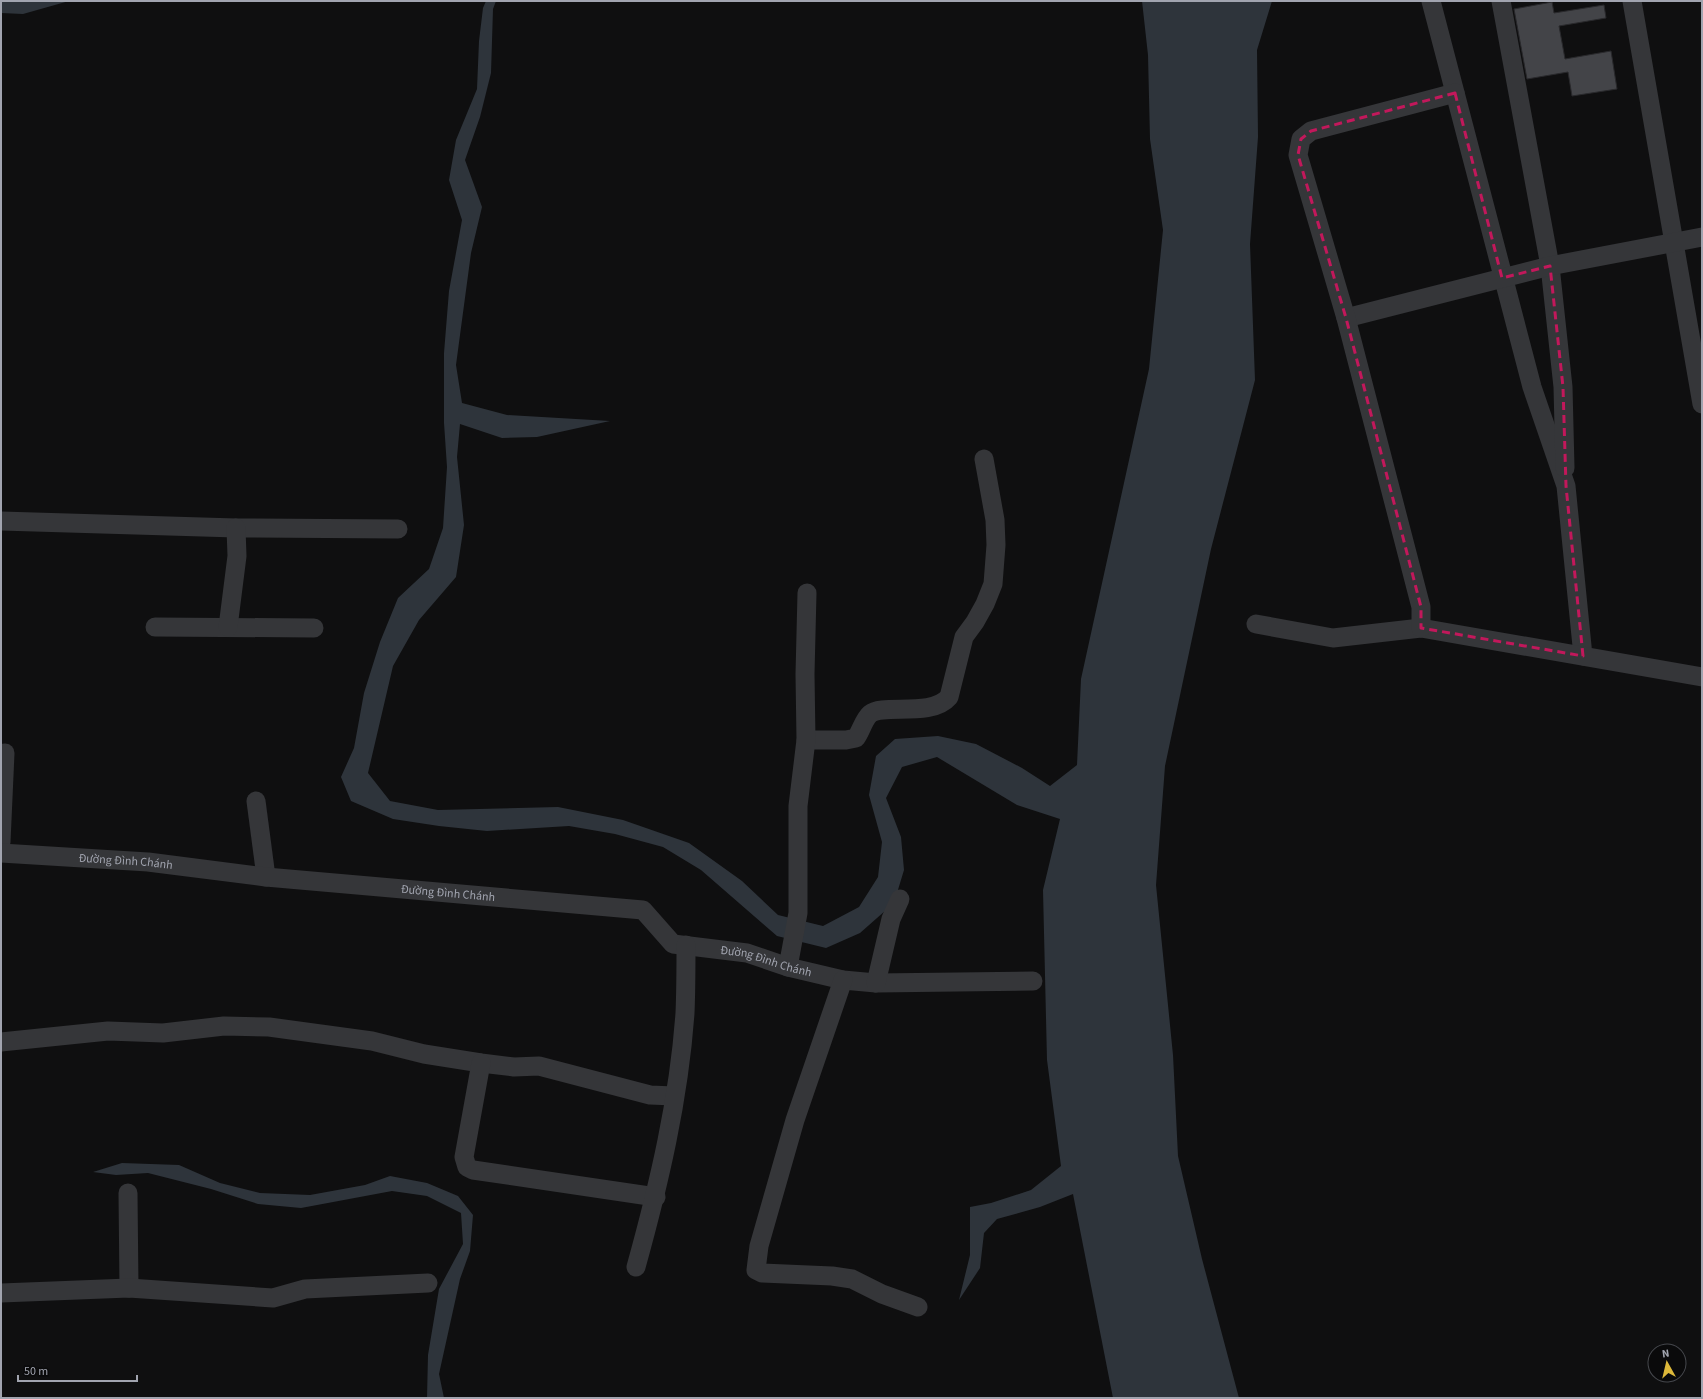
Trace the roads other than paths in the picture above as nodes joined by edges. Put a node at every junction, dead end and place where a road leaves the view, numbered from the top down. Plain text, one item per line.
1 (1430, 1) edge
2 (1501, 1) edge
3 (1632, 1) edge
4 (1455, 93) junction
5 (1702, 237) edge
6 (1674, 241) junction
7 (1550, 266) junction
8 (1502, 278) junction
9 (1346, 318) junction
10 (1702, 404) edge
11 (984, 459) dead end
12 (1566, 486) junction
13 (1, 521) edge
14 (236, 528) junction
15 (398, 529) dead end
16 (807, 593) dead end
17 (1256, 624) dead end
18 (155, 627) dead end
19 (228, 627) junction
20 (314, 628) dead end
21 (1421, 628) junction
22 (1583, 656) junction
23 (1702, 677) edge
24 (806, 740) junction
25 (5, 753) dead end
26 (256, 801) dead end
27 (1, 842) edge
28 (1, 852) edge
29 (266, 877) junction
30 (900, 899) dead end
31 (686, 945) junction
32 (788, 967) junction
33 (843, 980) junction
34 (1033, 982) dead end
35 (876, 983) junction
36 (1, 1042) edge
37 (481, 1063) junction
38 (674, 1096) junction
39 (128, 1193) dead end
40 (656, 1197) junction
41 (636, 1267) dead end
42 (428, 1283) dead end
43 (129, 1288) junction
44 (1, 1293) edge
45 (918, 1307) dead end

1 - 4 street
2 - 7 street
3 - 6 street
4 - 8 street
4 - 9 street
5 - 6 street
6 - 7 street
6 - 10 street
7 - 8 street
7 - 12 street
8 - 9 street
8 - 12 street
9 - 21 street
11 - 24 street
12 - 22 street
13 - 14 street
14 - 15 street
14 - 19 street
16 - 24 street
17 - 21 street
18 - 19 street
19 - 20 street
21 - 22 street
22 - 23 street
24 - 32 street
25 - 27 street
26 - 29 street
28 - 29 street, Đường Đình Chánh
29 - 31 street, Đường Đình Chánh
30 - 35 street
31 - 32 street, Đường Đình Chánh
31 - 38 street
32 - 33 street, Đường Đình Chánh
33 - 35 street, Đường Đình Chánh
33 - 45 street
34 - 35 street, Đường Đình Chánh
36 - 37 street
37 - 38 street
37 - 40 street
38 - 40 street
39 - 43 street
40 - 41 street
42 - 43 street
43 - 44 street

